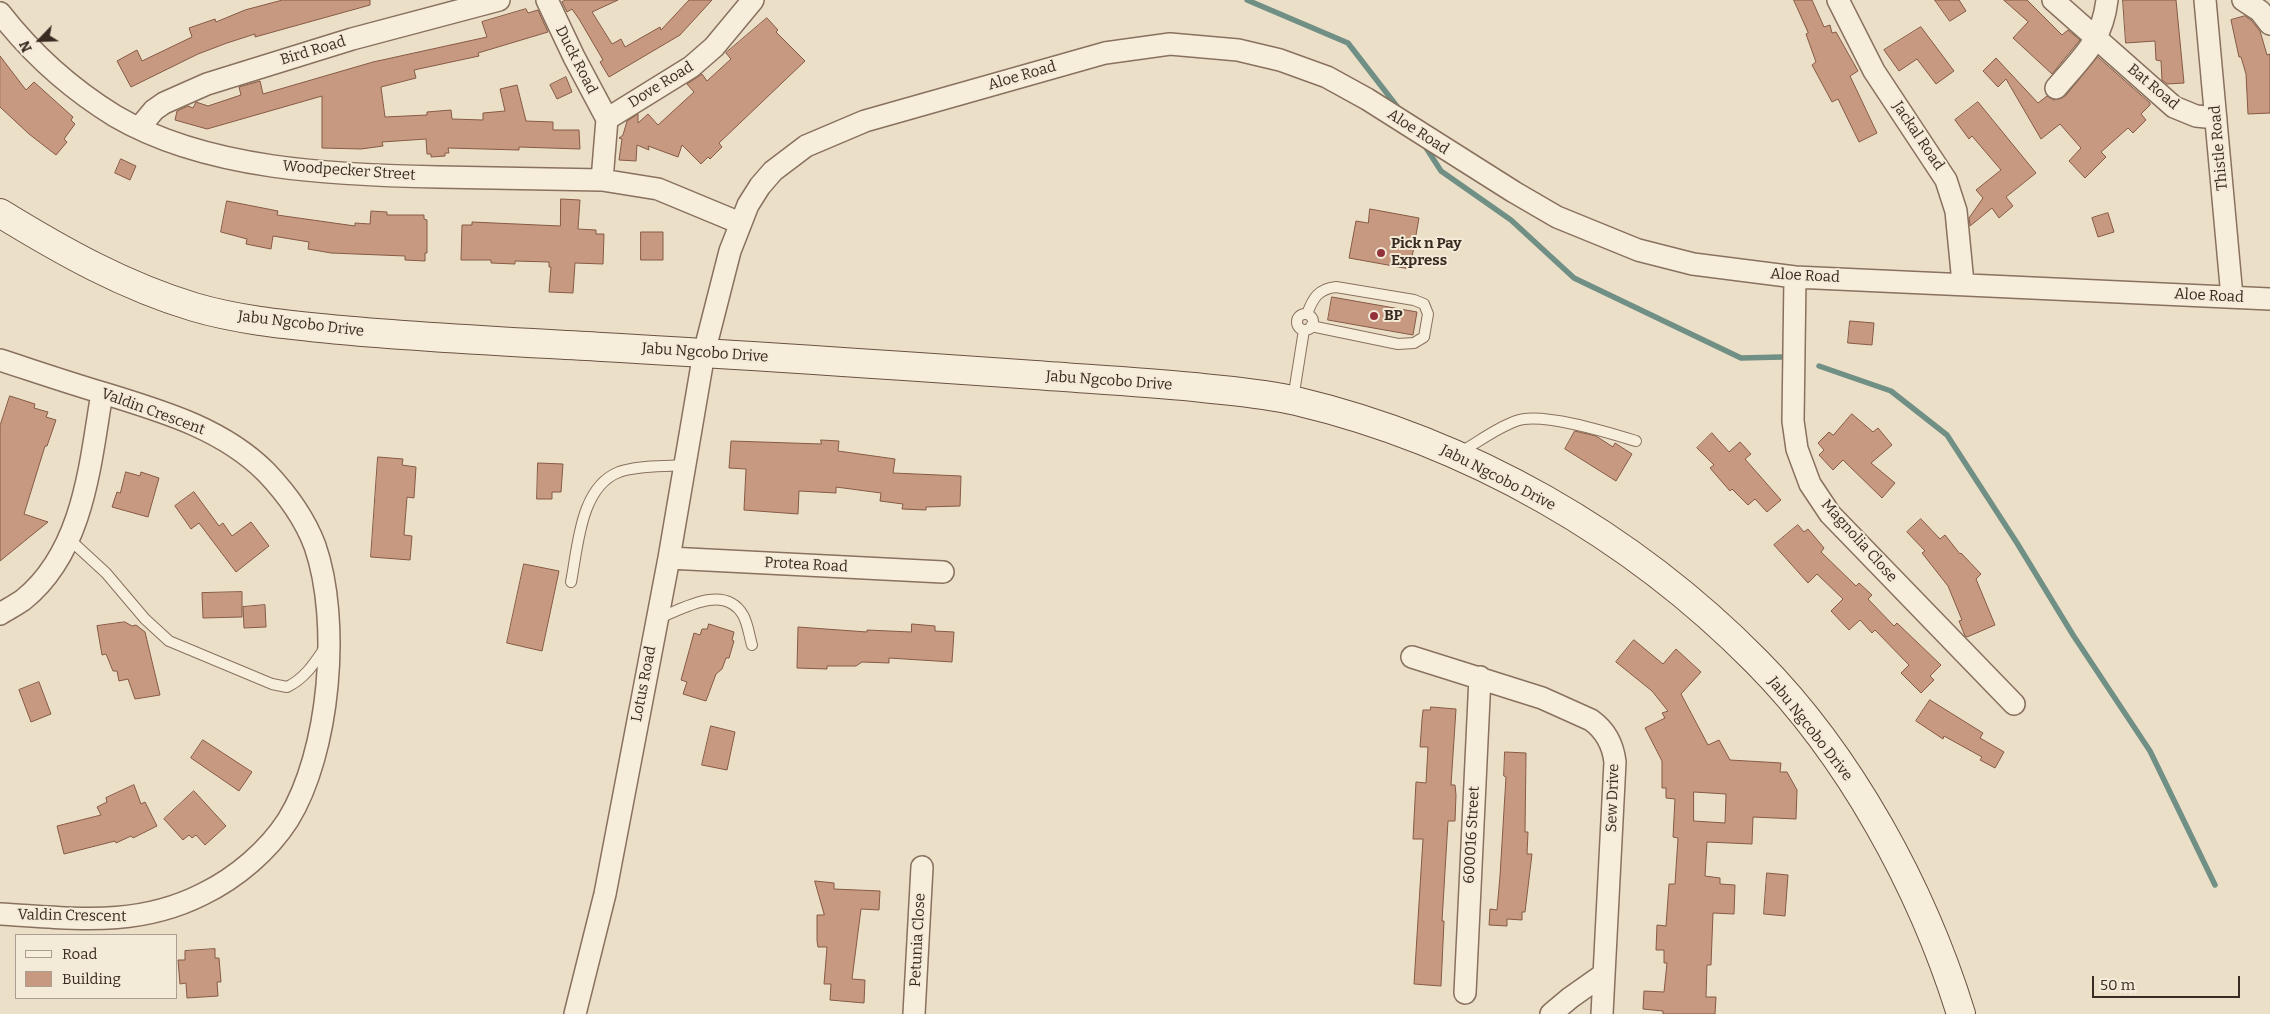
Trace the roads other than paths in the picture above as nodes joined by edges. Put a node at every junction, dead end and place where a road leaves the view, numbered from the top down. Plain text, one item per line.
1 (499, 0) edge
2 (547, 0) edge
3 (752, 0) edge
4 (1838, 0) edge
5 (2053, 0) edge
6 (2107, 0) edge
7 (2205, 0) edge
8 (2243, 0) edge
9 (0, 13) edge
10 (2270, 24) edge
11 (2097, 39) junction
12 (2056, 88) dead end
13 (2216, 118) junction
14 (607, 119) junction
15 (139, 128) junction
16 (602, 180) junction
17 (0, 213) edge
18 (740, 223) junction
19 (1796, 277) junction
20 (1964, 283) junction
21 (2232, 297) junction
22 (2270, 298) edge
23 (1308, 328) junction
24 (704, 353) junction
25 (0, 360) edge
26 (102, 393) junction
27 (1293, 400) junction
28 (1636, 441) dead end
29 (1456, 454) junction
30 (685, 465) junction
31 (68, 538) junction
32 (669, 558) junction
33 (943, 572) dead end
34 (571, 582) dead end
35 (0, 614) edge
36 (657, 620) junction
37 (328, 642) junction
38 (752, 645) dead end
39 (1412, 657) dead end
40 (1480, 677) junction
41 (2014, 704) dead end
42 (922, 867) dead end
43 (0, 914) edge
44 (1604, 974) junction
45 (1465, 993) dead end
46 (575, 1014) edge
47 (914, 1014) edge
48 (1551, 1014) edge
49 (1602, 1014) edge
50 (1961, 1014) edge

1 - 15 street, Bird Road
2 - 14 street, Duck Road
3 - 14 street, Dove Road
4 - 20 street, Jackal Road
5 - 11 street, Bat Road
6 - 11 street
7 - 13 street, Thistle Road
8 - 10 street
9 - 15 street, Woodpecker Street
11 - 12 street
11 - 13 street, Bat Road
13 - 21 street, Thistle Road
14 - 16 street
15 - 16 street, Woodpecker Street
16 - 18 street, Woodpecker Street
17 - 24 main road, Jabu Ngcobo Drive
18 - 19 street, Aloe Road
18 - 24 street, Aloe Road
19 - 20 street, Aloe Road
19 - 41 street, Magnolia Close
20 - 21 street, Aloe Road
21 - 22 street, Aloe Road
23 - 23 lane
23 - 27 lane
24 - 27 main road, Jabu Ngcobo Drive
24 - 30 street, Lotus Road
25 - 26 street, Valdin Crescent
26 - 31 street
26 - 37 street, Valdin Crescent
27 - 29 main road, Jabu Ngcobo Drive
28 - 29 lane
29 - 50 main road, Jabu Ngcobo Drive
30 - 32 street, Lotus Road
30 - 34 lane
31 - 35 street
31 - 37 lane
32 - 33 street, Protea Road
32 - 36 street, Lotus Road
36 - 38 lane
36 - 46 street, Lotus Road
37 - 43 street, Valdin Crescent
39 - 40 street, Sew Drive
40 - 44 street, Sew Drive
40 - 45 street, 600016 Street
42 - 47 street, Petunia Close
44 - 48 street
44 - 49 street, Sew Drive

